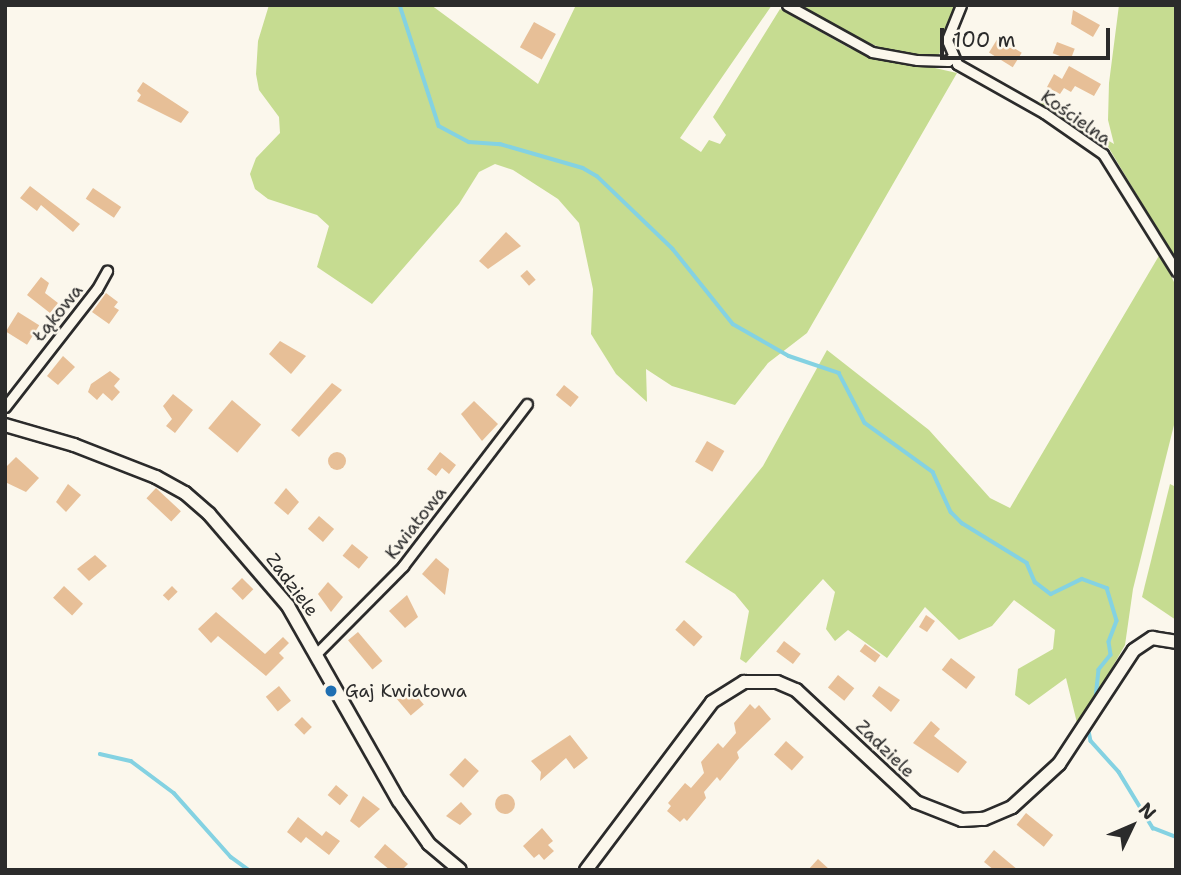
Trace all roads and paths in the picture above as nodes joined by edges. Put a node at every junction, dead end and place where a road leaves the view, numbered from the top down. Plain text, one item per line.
1 (787, 5) edge
2 (961, 5) edge
3 (951, 57) junction
4 (107, 271) dead end
5 (1176, 271) edge
6 (527, 404) dead end
7 (5, 407) edge
8 (5, 425) edge
9 (1176, 642) edge
10 (318, 652) junction
11 (460, 870) edge
12 (586, 870) edge

1 - 3 street
2 - 3 street
3 - 5 street, Kościelna
4 - 7 street, Łąkowa
6 - 10 street, Kwiatowa
8 - 10 street, Zadziele
9 - 12 street, Zadziele
10 - 11 street, Zadziele

